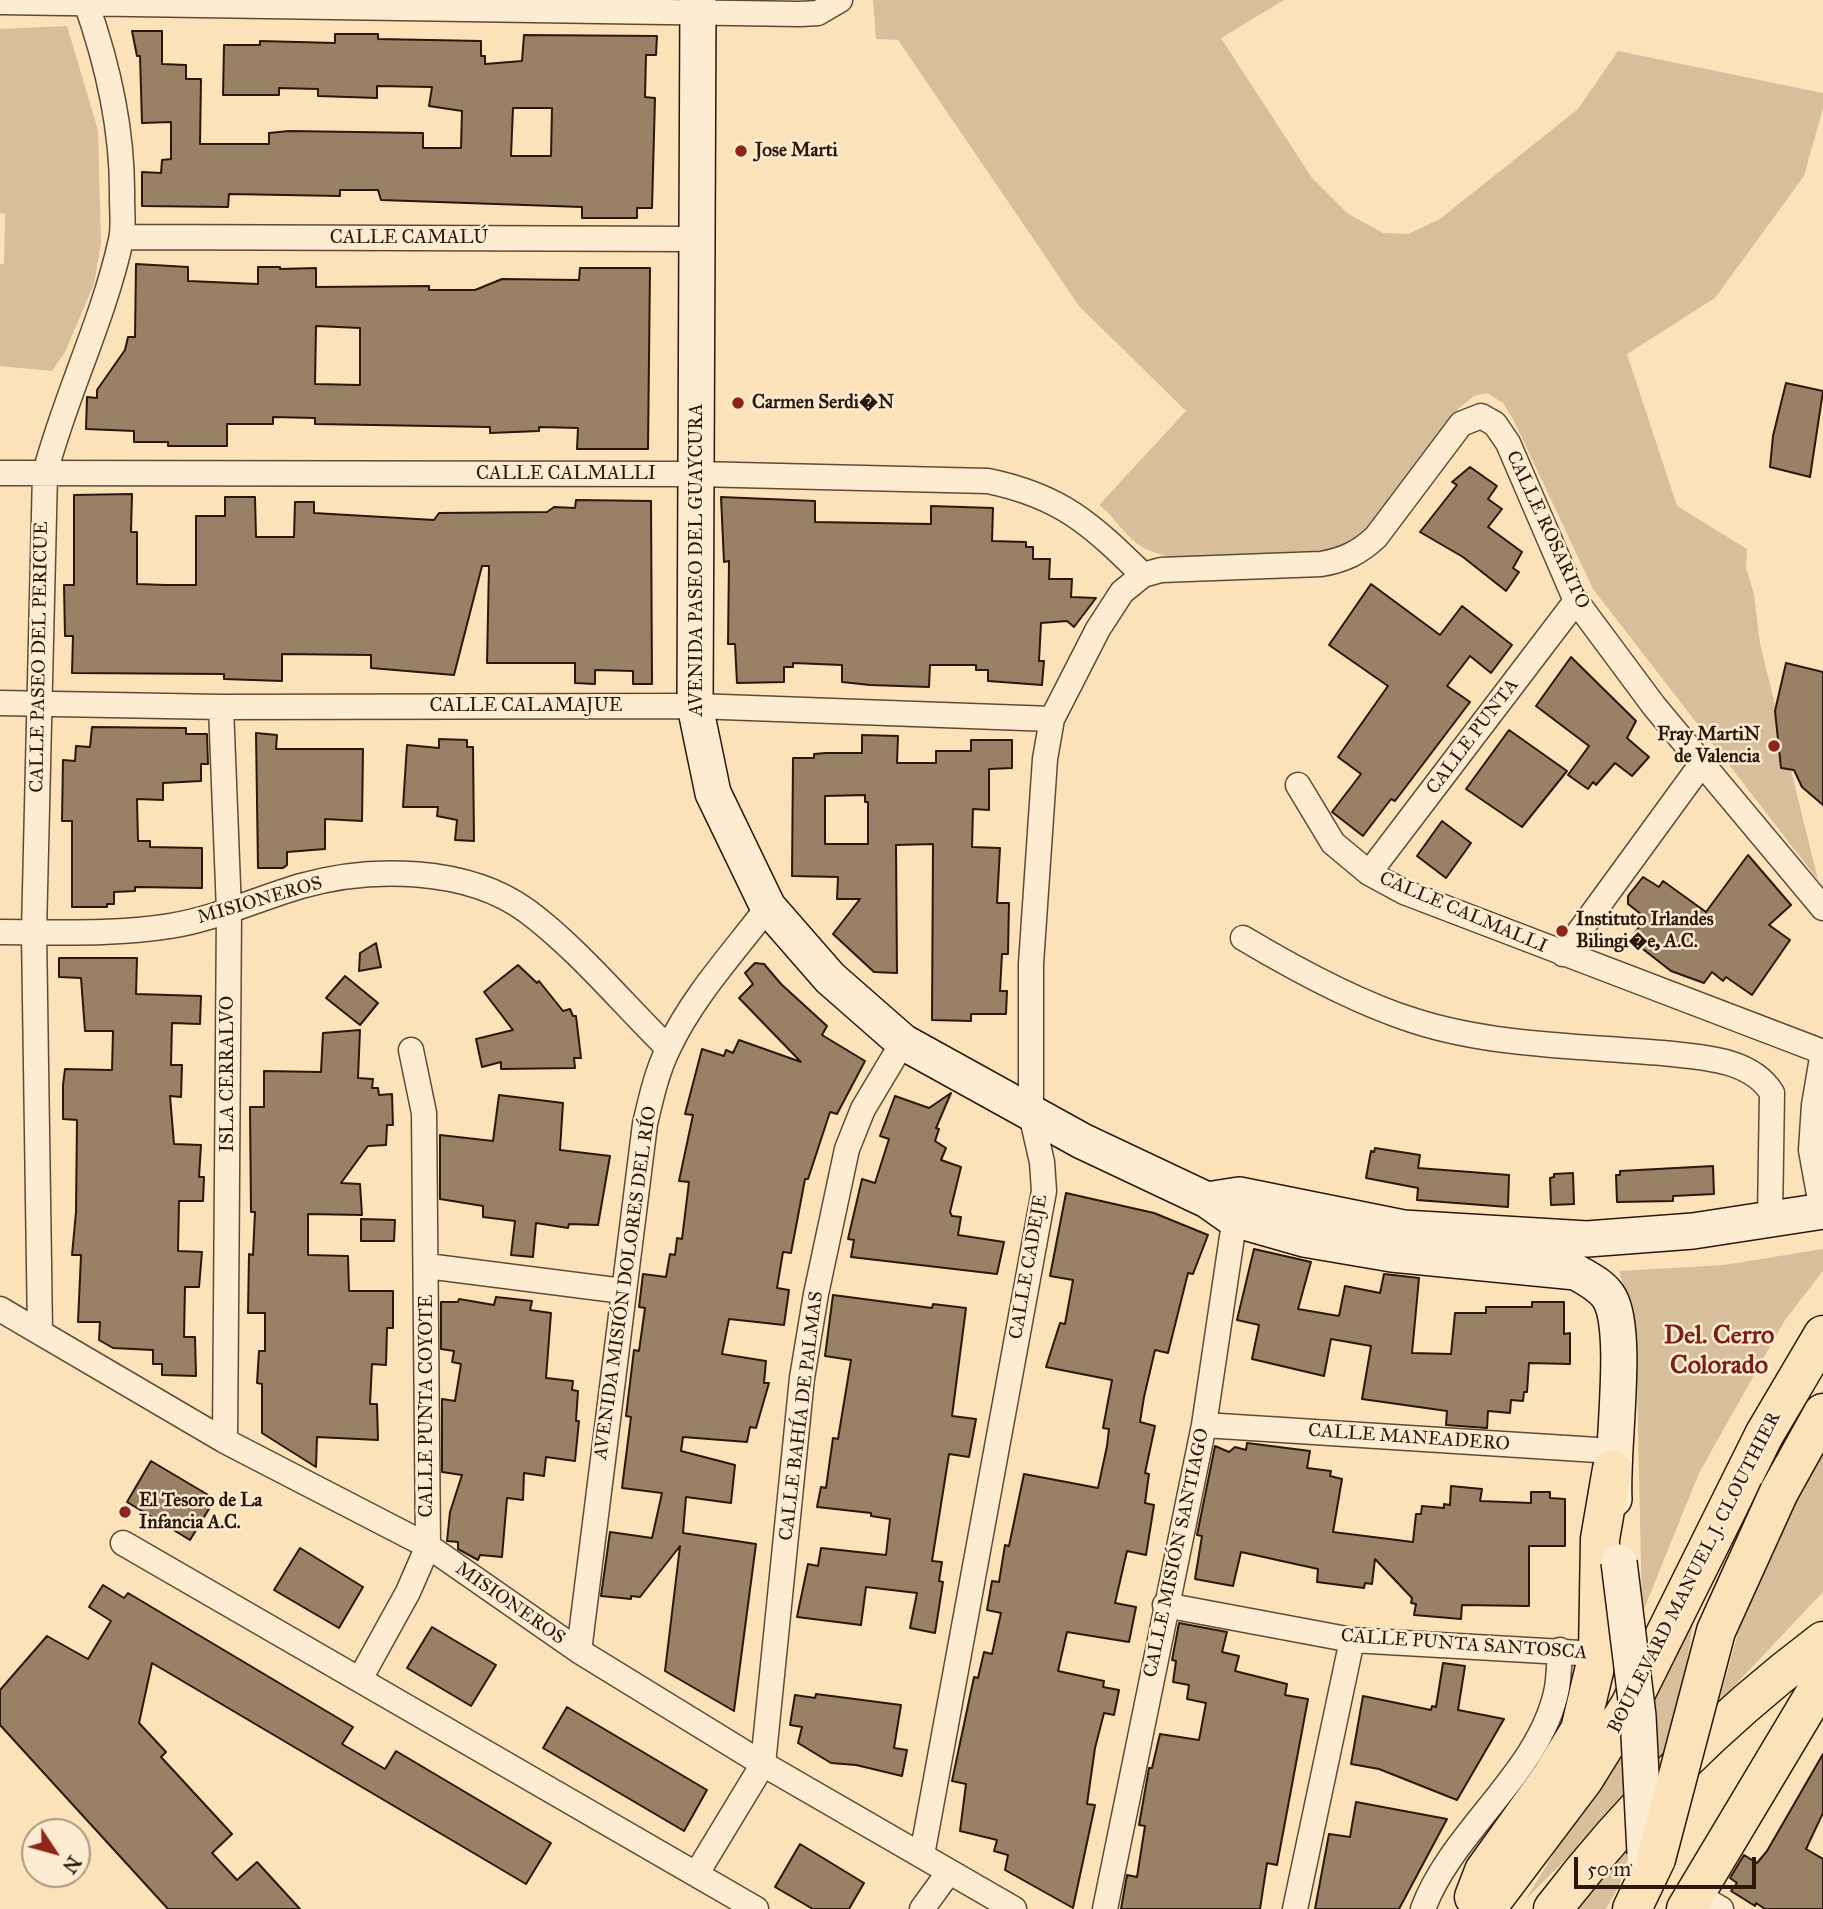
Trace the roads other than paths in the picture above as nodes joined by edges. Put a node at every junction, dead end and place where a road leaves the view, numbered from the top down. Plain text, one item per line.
1 (840, 0) edge
2 (85, 1) edge
3 (0, 2) edge
4 (698, 6) edge
5 (122, 237) junction
6 (697, 239) junction
7 (0, 473) edge
8 (45, 473) junction
9 (696, 474) junction
10 (1143, 575) junction
11 (1576, 601) junction
12 (0, 703) edge
13 (39, 704) junction
14 (695, 706) junction
15 (221, 707) junction
16 (1052, 719) junction
17 (1703, 762) junction
18 (1298, 785) dead end
19 (1369, 873) junction
20 (768, 907) junction
21 (1823, 908) edge
22 (229, 911) junction
23 (0, 932) edge
24 (34, 932) junction
25 (1243, 938) dead end
26 (1563, 954) junction
27 (903, 1042) junction
28 (668, 1048) junction
29 (411, 1050) dead end
30 (1823, 1052) edge
31 (1031, 1114) junction
32 (1226, 1205) junction
33 (1823, 1211) edge
34 (1770, 1218) junction
35 (427, 1266) junction
36 (623, 1291) junction
37 (0, 1309) edge
38 (40, 1332) junction
39 (1823, 1335) edge
40 (1823, 1413) edge
41 (1204, 1425) junction
42 (225, 1441) junction
43 (1613, 1460) junction
44 (123, 1543) dead end
45 (428, 1546) junction
46 (1165, 1605) junction
47 (1352, 1640) junction
48 (1823, 1641) edge
49 (1560, 1650) junction
50 (579, 1651) junction
51 (1598, 1654) junction
52 (360, 1679) junction
53 (1823, 1680) edge
54 (763, 1764) junction
55 (922, 1855) junction
56 (1650, 1856) junction
57 (949, 1872) junction
58 (697, 1873) junction
59 (1700, 1904) edge
60 (1634, 1906) edge
61 (756, 1909) edge
62 (922, 1909) edge
63 (1014, 1909) edge
64 (1105, 1909) edge
65 (1295, 1909) edge
66 (1423, 1909) edge
67 (1469, 1909) edge
68 (1486, 1909) edge
69 (1553, 1909) edge

1 - 4 street
2 - 3 street
2 - 4 street
2 - 5 street, CALLE PASEO DEL PERICUE
4 - 6 street, AVENIDA PASEO DEL GUAYCURA
5 - 6 street, CALLE CAMALÚ
5 - 8 street, CALLE PASEO DEL PERICUE
6 - 9 street, AVENIDA PASEO DEL GUAYCURA
7 - 8 street, CALLE CALMALLI
8 - 9 street, CALLE CALMALLI
8 - 13 street, CALLE PASEO DEL PERICUE
9 - 10 street, CALLE CALMALLI
9 - 14 street, AVENIDA PASEO DEL GUAYCURA
10 - 11 street, CALLE ROSARITO
10 - 16 street, CALLE CADEJE
11 - 17 street, CALLE ROSARITO
11 - 19 street, CALLE PUNTA
12 - 13 street, CALLE CALAMAJUE
13 - 15 street, CALLE CALAMAJUE
13 - 24 street, CALLE PASEO DEL PERICUE
14 - 15 street, CALLE CALAMAJUE
14 - 16 street, CALLE CALAMAJUE
14 - 20 street, AVENIDA PASEO DEL GUAYCURA
15 - 22 street, ISLA CERRALVO
16 - 31 street, CALLE CADEJE
17 - 21 street, CALLE ROSARITO
17 - 26 street
18 - 19 street, CALLE CALMALLI
19 - 26 street, CALLE CALMALLI
20 - 27 street, AVENIDA PASEO DEL GUAYCURA
20 - 28 street, AVENIDA MISIÓN DOLORES DEL RÍO
22 - 24 street, MISIONEROS
22 - 28 street, MISIONEROS
22 - 42 street, ISLA CERRALVO
23 - 24 street, MISIONEROS
24 - 38 street, CALLE PASEO DEL PERICUE
25 - 34 street
26 - 30 street, CALLE CALMALLI
27 - 31 street, AVENIDA PASEO DEL GUAYCURA
27 - 54 street, CALLE BAHÍA DE PALMAS
28 - 36 street, AVENIDA MISIÓN DOLORES DEL RÍO
29 - 35 street, CALLE PUNTA COYOTE
30 - 33 street
31 - 32 street, AVENIDA PASEO DEL GUAYCURA
31 - 55 street, CALLE CADEJE
32 - 34 street, AVENIDA PASEO DEL GUAYCURA
32 - 41 street, CALLE MISIÓN SANTIAGO
32 - 43 street, AVENIDA PASEO DEL GUAYCURA
33 - 34 street, AVENIDA PASEO DEL GUAYCURA
35 - 36 street
35 - 45 street, CALLE PUNTA COYOTE
36 - 50 street, AVENIDA MISIÓN DOLORES DEL RÍO
37 - 38 street, MISIONEROS
38 - 42 street, MISIONEROS
39 - 68 main road, BOULEVARD MANUEL J. CLOUTHIER
40 - 56 main road, bridge
41 - 43 street, CALLE MANEADERO
41 - 46 street, CALLE MISIÓN SANTIAGO
42 - 45 street, MISIONEROS
43 - 51 main road
43 - 56 street, AVENIDA PASEO DEL GUAYCURA, bridge
44 - 52 street
45 - 50 street, MISIONEROS
45 - 52 street
46 - 47 street, CALLE PUNTA SANTOSCA
46 - 64 street, CALLE MISIÓN SANTIAGO
47 - 49 street, CALLE PUNTA SANTOSCA
47 - 65 street
48 - 69 main road
49 - 51 street, CALLE PUNTA SANTOSCA
49 - 66 street
50 - 54 street, MISIONEROS
51 - 67 main road
52 - 58 street
53 - 59 main road
54 - 55 street, MISIONEROS
54 - 58 street
55 - 57 street, MISIONEROS
56 - 60 main road
57 - 62 street
57 - 63 street, MISIONEROS
58 - 61 street

